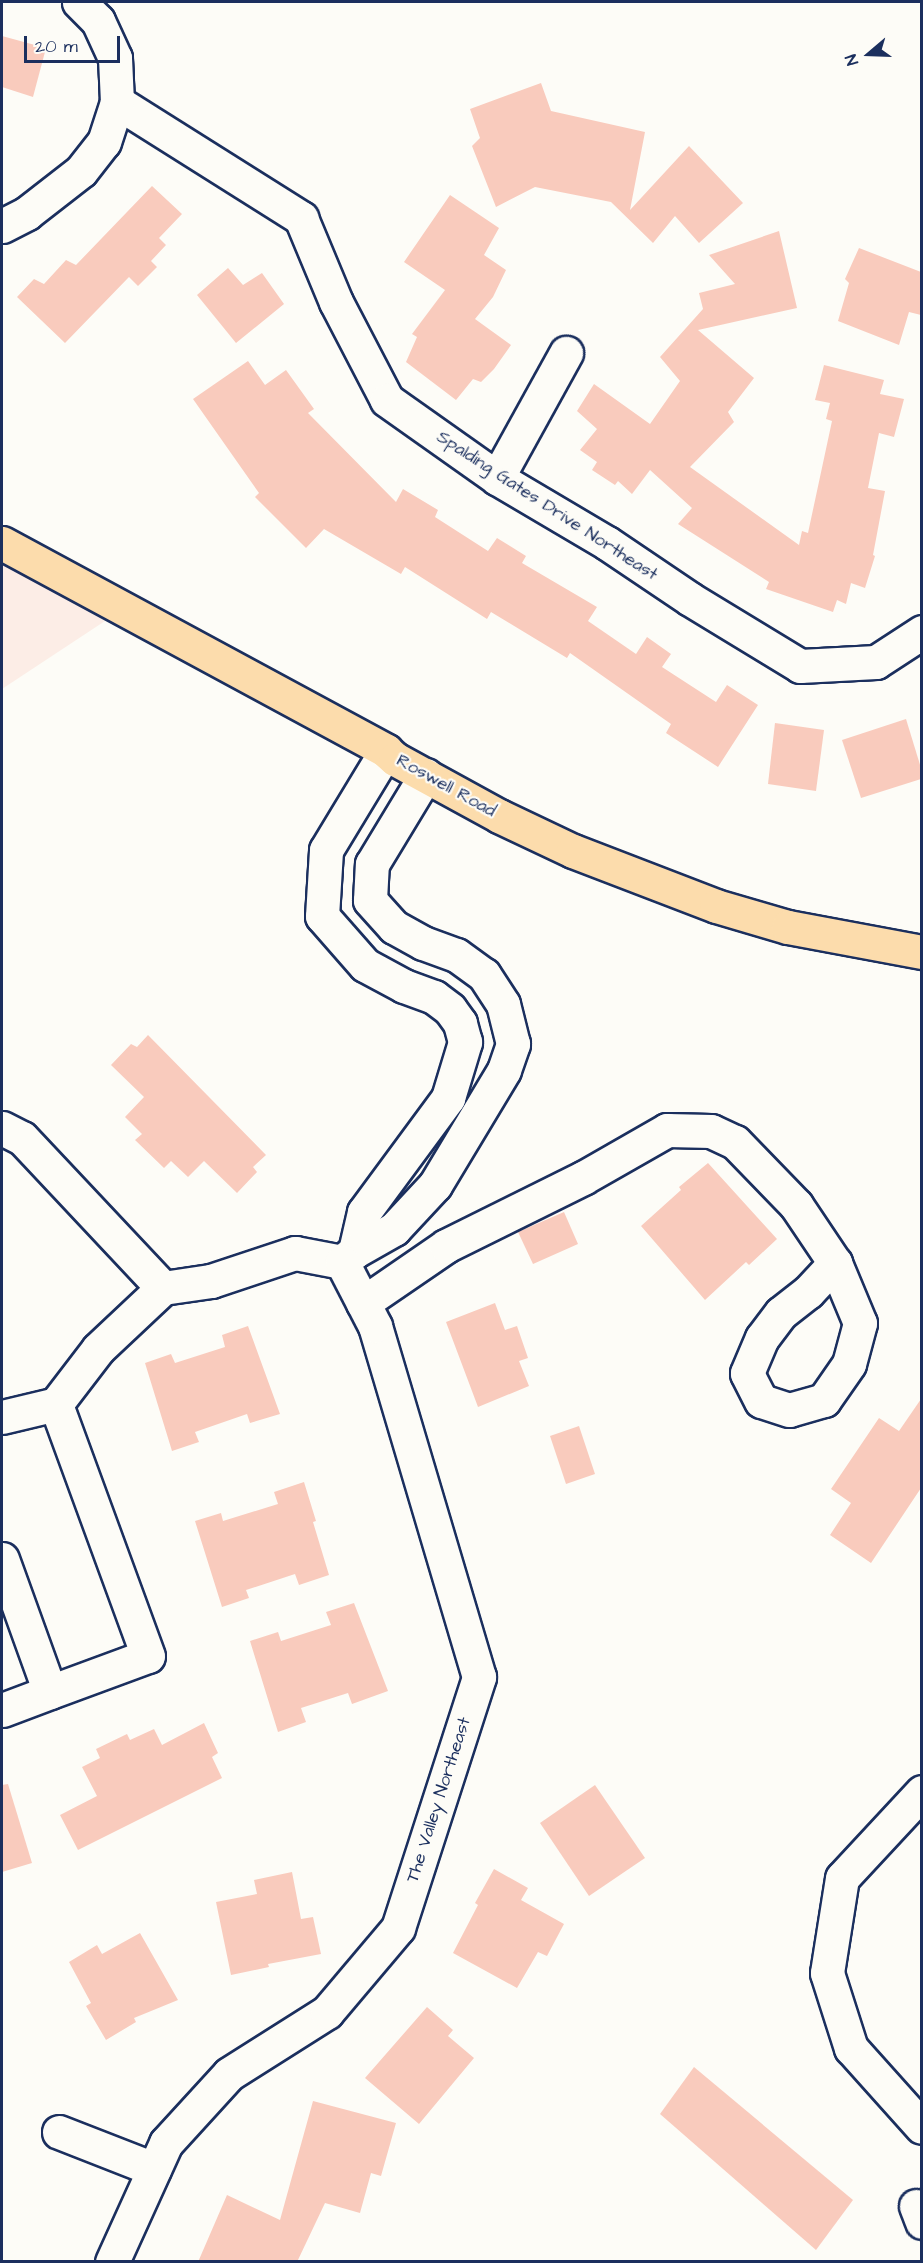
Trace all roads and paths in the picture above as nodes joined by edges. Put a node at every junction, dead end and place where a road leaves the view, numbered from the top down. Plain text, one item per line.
1 (80, 2) edge
2 (117, 102) junction
3 (2, 226) edge
4 (566, 353) dead end
5 (497, 478) junction
6 (2, 543) edge
7 (921, 632) edge
8 (386, 751) junction
9 (426, 775) junction
10 (921, 952) edge
11 (2, 1128) edge
12 (348, 1257) junction
13 (835, 1263) dead end
14 (163, 1288) junction
15 (363, 1303) junction
16 (56, 1404) junction
17 (2, 1416) edge
18 (2, 1559) edge
19 (50, 1692) junction
20 (2, 1710) edge
21 (921, 1792) edge
22 (921, 2127) edge
23 (59, 2132) dead end
24 (154, 2169) junction
25 (112, 2262) edge

1 - 2 street
2 - 3 street
2 - 5 street, Spalding Gates Drive Northeast
4 - 5 street
5 - 7 street, Spalding Gates Drive Northeast
6 - 8 main road, Roswell Road
8 - 9 main road, Roswell Road
8 - 12 street
9 - 10 main road, Roswell Road
9 - 12 street
11 - 14 street
12 - 14 street
12 - 15 street, The Valley Northeast
13 - 15 street
14 - 16 street
15 - 24 street, The Valley Northeast
16 - 17 street
16 - 19 street
18 - 19 street
19 - 20 street
21 - 22 street
23 - 24 street
24 - 25 street, The Valley Northeast

